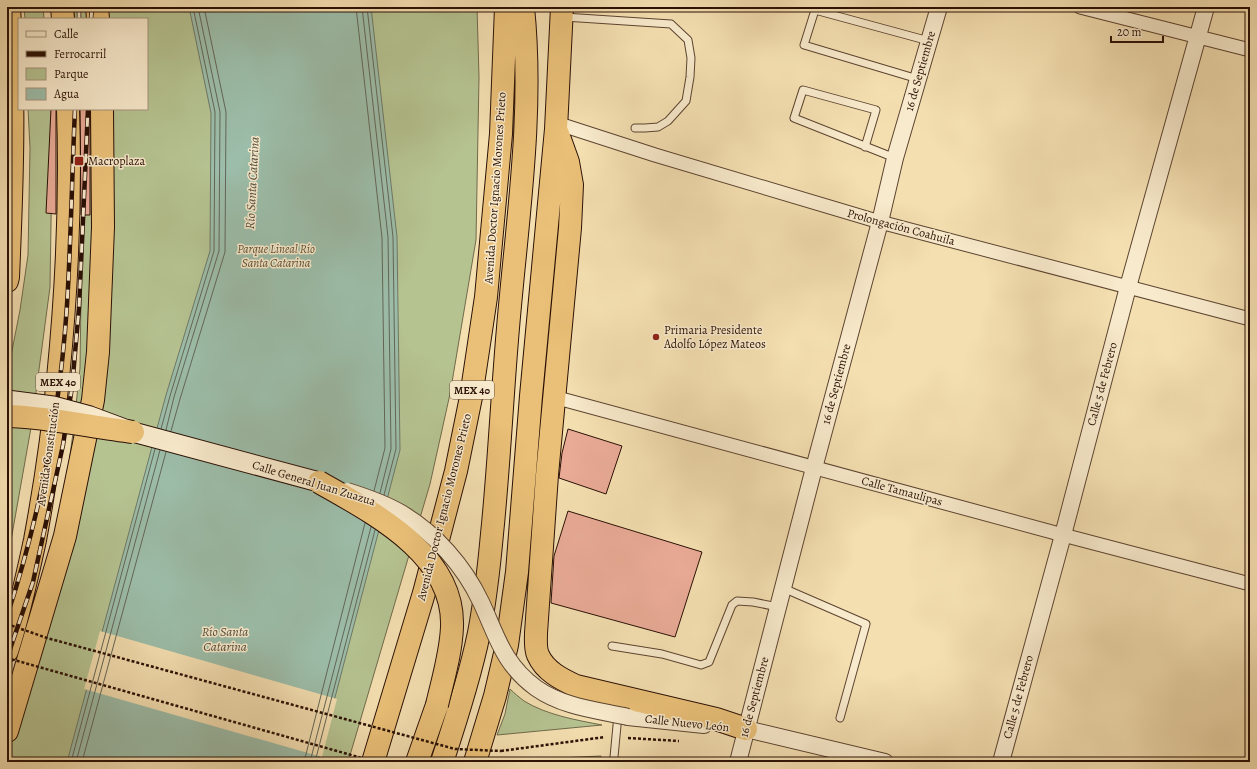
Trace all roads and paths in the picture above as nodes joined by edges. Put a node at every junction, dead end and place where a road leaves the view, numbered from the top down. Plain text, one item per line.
1 (9, 7) edge
2 (62, 7) edge
3 (97, 7) edge
4 (506, 7) edge
5 (523, 7) edge
6 (939, 7) edge
7 (1080, 7) edge
8 (1206, 7) edge
9 (562, 12) edge
10 (63, 18) edge
11 (98, 18) edge
12 (1198, 37) junction
13 (929, 41) junction
14 (1250, 50) edge
15 (918, 79) junction
16 (68, 110) edge
17 (102, 110) edge
18 (556, 126) junction
19 (634, 128) dead end
20 (865, 147) junction
21 (895, 158) junction
22 (880, 222) junction
23 (7, 283) edge
24 (1128, 287) junction
25 (1250, 318) edge
26 (554, 397) junction
27 (7, 400) edge
28 (7, 416) edge
29 (133, 432) junction
30 (814, 468) junction
31 (319, 482) junction
32 (1062, 535) junction
33 (1250, 584) edge
34 (782, 588) junction
35 (778, 607) junction
36 (7, 624) edge
37 (612, 646) dead end
38 (7, 651) edge
39 (7, 658) edge
40 (623, 716) junction
41 (840, 718) dead end
42 (746, 729) junction
43 (7, 730) edge
44 (601, 737) dead end
45 (614, 757) dead end
46 (373, 762) edge
47 (376, 762) edge
48 (418, 762) edge
49 (442, 762) edge
50 (475, 762) edge
51 (738, 762) edge
52 (885, 762) edge
53 (1001, 762) edge

1 - 23 highway
2 - 10 highway
3 - 11 highway
4 - 46 highway, Avenida Doctor Ignacio Morones Prieto / MEX 40
5 - 49 highway
6 - 13 street, 16 de Septiembre
7 - 12 street
8 - 12 street, Calle 5 de Febrero
9 - 18 highway
9 - 19 lane
12 - 14 street
12 - 24 street, Calle 5 de Febrero
13 - 15 street, 16 de Septiembre
13 - 15 lane
15 - 21 street, 16 de Septiembre
16 - 38 highway, Avenida Constitución / MEX 40
17 - 43 highway
18 - 22 street, Prolongación Coahuila
18 - 26 highway
18 - 50 highway
20 - 20 lane
20 - 21 lane
21 - 22 street, 16 de Septiembre
22 - 24 street, Prolongación Coahuila
22 - 30 street, 16 de Septiembre
24 - 25 street, Prolongación Coahuila
24 - 32 street, Calle 5 de Febrero
26 - 30 street, Calle Tamaulipas
26 - 42 highway
27 - 29 main road, Calle General Juan Zuazua, bridge
28 - 29 highway, bridge
29 - 31 main road, Calle General Juan Zuazua, bridge
30 - 32 street, Calle Tamaulipas
30 - 34 street, 16 de Septiembre
31 - 40 street, Calle General Juan Zuazua, bridge
31 - 48 highway, bridge
32 - 33 street, Calle Tamaulipas
32 - 53 street, Calle 5 de Febrero
34 - 35 street, 16 de Septiembre
34 - 41 lane
35 - 37 lane
35 - 42 street, 16 de Septiembre
36 - 44 path, bridge
39 - 47 path, bridge
40 - 42 street, Calle Nuevo León
40 - 45 lane
42 - 51 street, 16 de Septiembre
42 - 52 street, Calle Nuevo León

